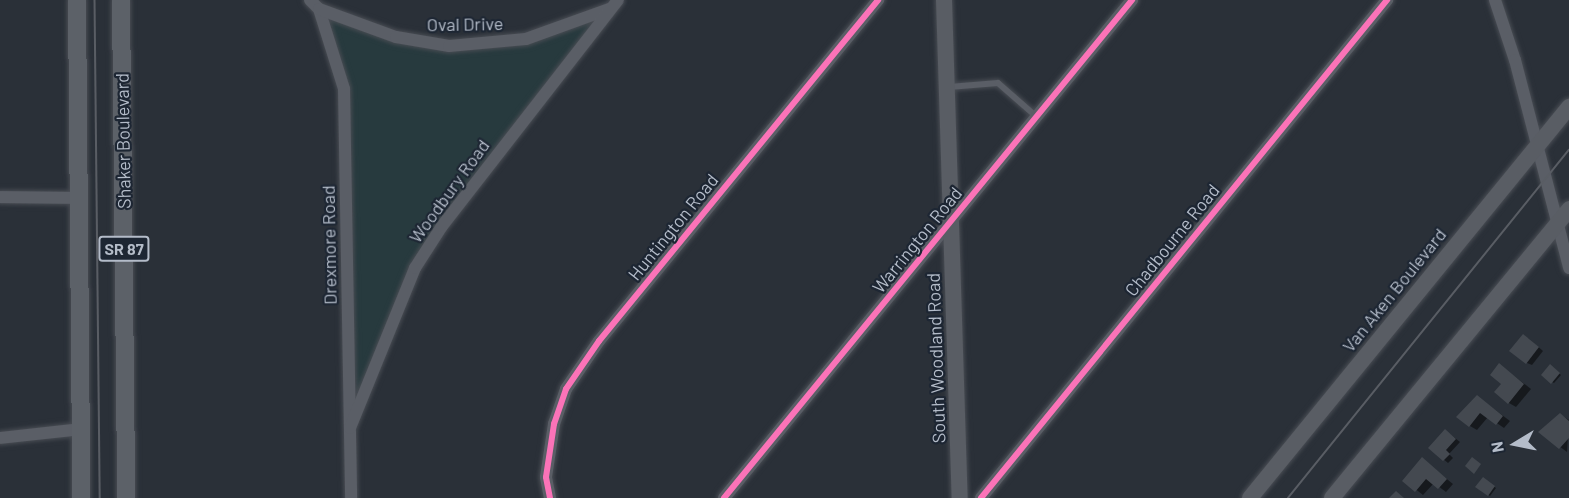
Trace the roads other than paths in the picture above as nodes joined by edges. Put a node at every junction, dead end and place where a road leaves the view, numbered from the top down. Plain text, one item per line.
1 (77, 0) edge
2 (121, 0) edge
3 (878, 0) edge
4 (944, 0) edge
5 (1132, 0) edge
6 (1387, 0) edge
7 (1495, 0) edge
8 (615, 4) edge
9 (314, 5) edge
10 (947, 87) junction
11 (1569, 106) edge
12 (1037, 117) junction
13 (1538, 145) junction
14 (0, 197) edge
15 (79, 198) junction
16 (1569, 209) edge
17 (951, 224) junction
18 (1556, 224) junction
19 (1569, 268) edge
20 (350, 428) junction
21 (81, 429) junction
22 (0, 438) edge
23 (81, 498) edge
24 (126, 498) edge
25 (351, 498) edge
26 (550, 498) edge
27 (724, 498) edge
28 (960, 498) edge
29 (981, 498) edge
30 (1250, 498) edge
31 (1332, 498) edge

1 - 15 main road, SR 87
2 - 24 main road, Shaker Boulevard / SR 87
3 - 26 street, Huntington Road
4 - 10 main road, South Woodland Road
5 - 12 street, Warrington Road
6 - 29 street, Chadbourne Road
7 - 13 street
8 - 9 street, Oval Drive
8 - 20 street, Woodbury Road
9 - 20 street, Drexmore Road
10 - 12 lane
10 - 17 main road, South Woodland Road
11 - 13 main road, Van Aken Boulevard
12 - 17 street, Warrington Road
13 - 18 street
13 - 30 main road, Van Aken Boulevard
14 - 15 street
15 - 21 main road, SR 87
16 - 18 main road
17 - 27 street, Warrington Road
17 - 28 main road, South Woodland Road
18 - 19 street
18 - 31 main road
20 - 25 street, Drexmore Road
21 - 22 street
21 - 23 main road, SR 87

